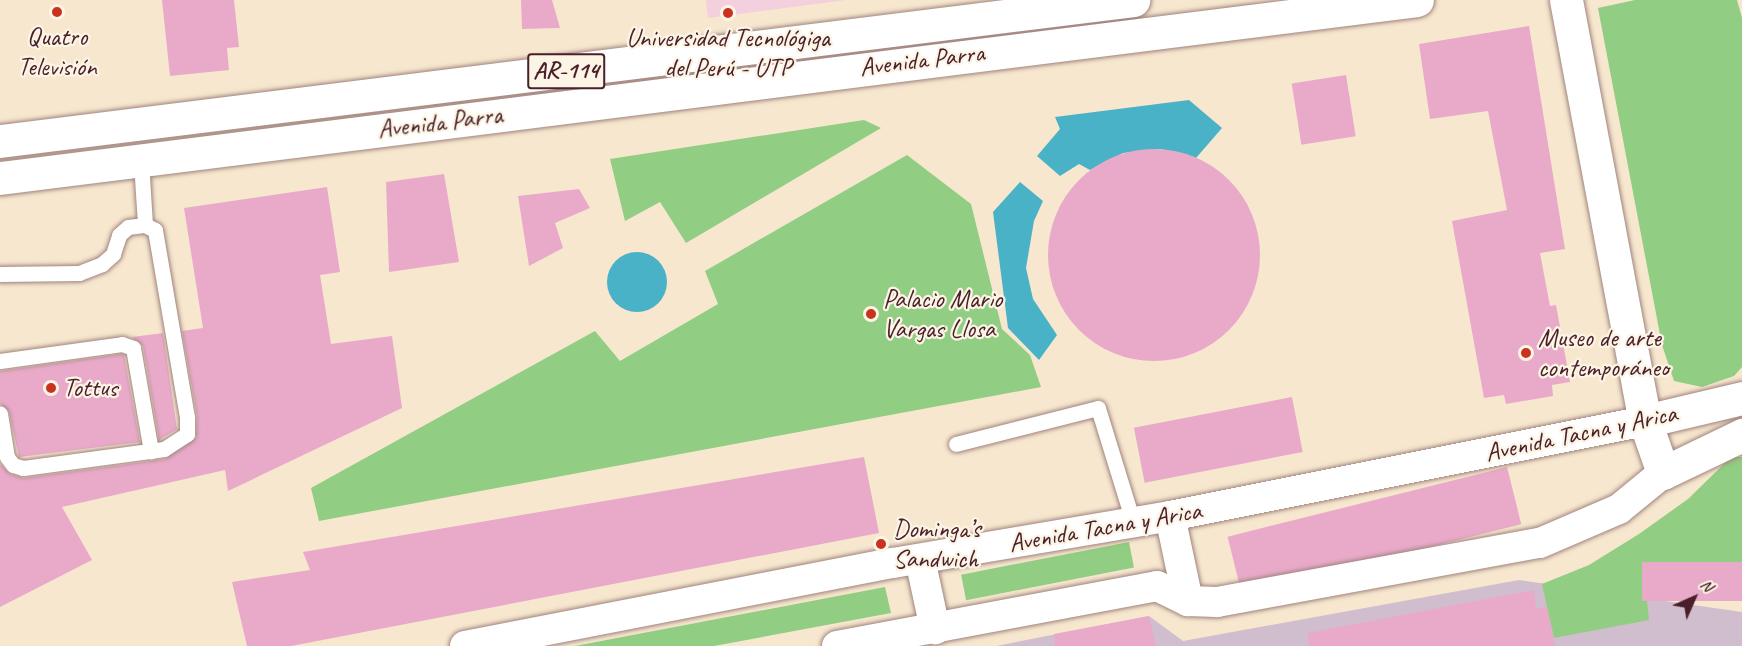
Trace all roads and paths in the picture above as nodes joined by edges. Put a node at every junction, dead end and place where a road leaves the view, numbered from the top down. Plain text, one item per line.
1 (1133, 0) edge
2 (1417, 0) edge
3 (1566, 0) edge
4 (0, 141) edge
5 (141, 161) junction
6 (0, 178) edge
7 (145, 225) junction
8 (0, 274) edge
9 (0, 361) edge
10 (1742, 398) edge
11 (0, 414) edge
12 (1645, 421) junction
13 (1742, 435) edge
14 (956, 444) dead end
15 (151, 451) junction
16 (1663, 473) junction
17 (1170, 516) junction
18 (1133, 522) junction
19 (920, 559) junction
20 (1188, 601) junction
21 (934, 628) junction
22 (465, 646) edge
23 (837, 646) edge

1 - 4 main road, Avenida Parra / AR-114
2 - 5 main road, Avenida Parra / AR-114
3 - 12 main road
5 - 6 main road, Avenida Parra / AR-114
5 - 7 lane
7 - 8 lane
7 - 15 lane
9 - 15 lane
10 - 12 main road, Avenida Tacna y Arica
11 - 15 lane
12 - 16 main road
12 - 17 street, Avenida Tacna y Arica
13 - 16 main road, Avenida Tacna y Arica
14 - 18 lane
16 - 20 street, Avenida Tacna y Arica
17 - 18 street, Avenida Tacna y Arica
17 - 20 street
18 - 19 street, Avenida Tacna y Arica
19 - 21 street
19 - 22 street, Avenida Tacna y Arica
20 - 21 street, Avenida Tacna y Arica
21 - 23 street, Avenida Tacna y Arica

